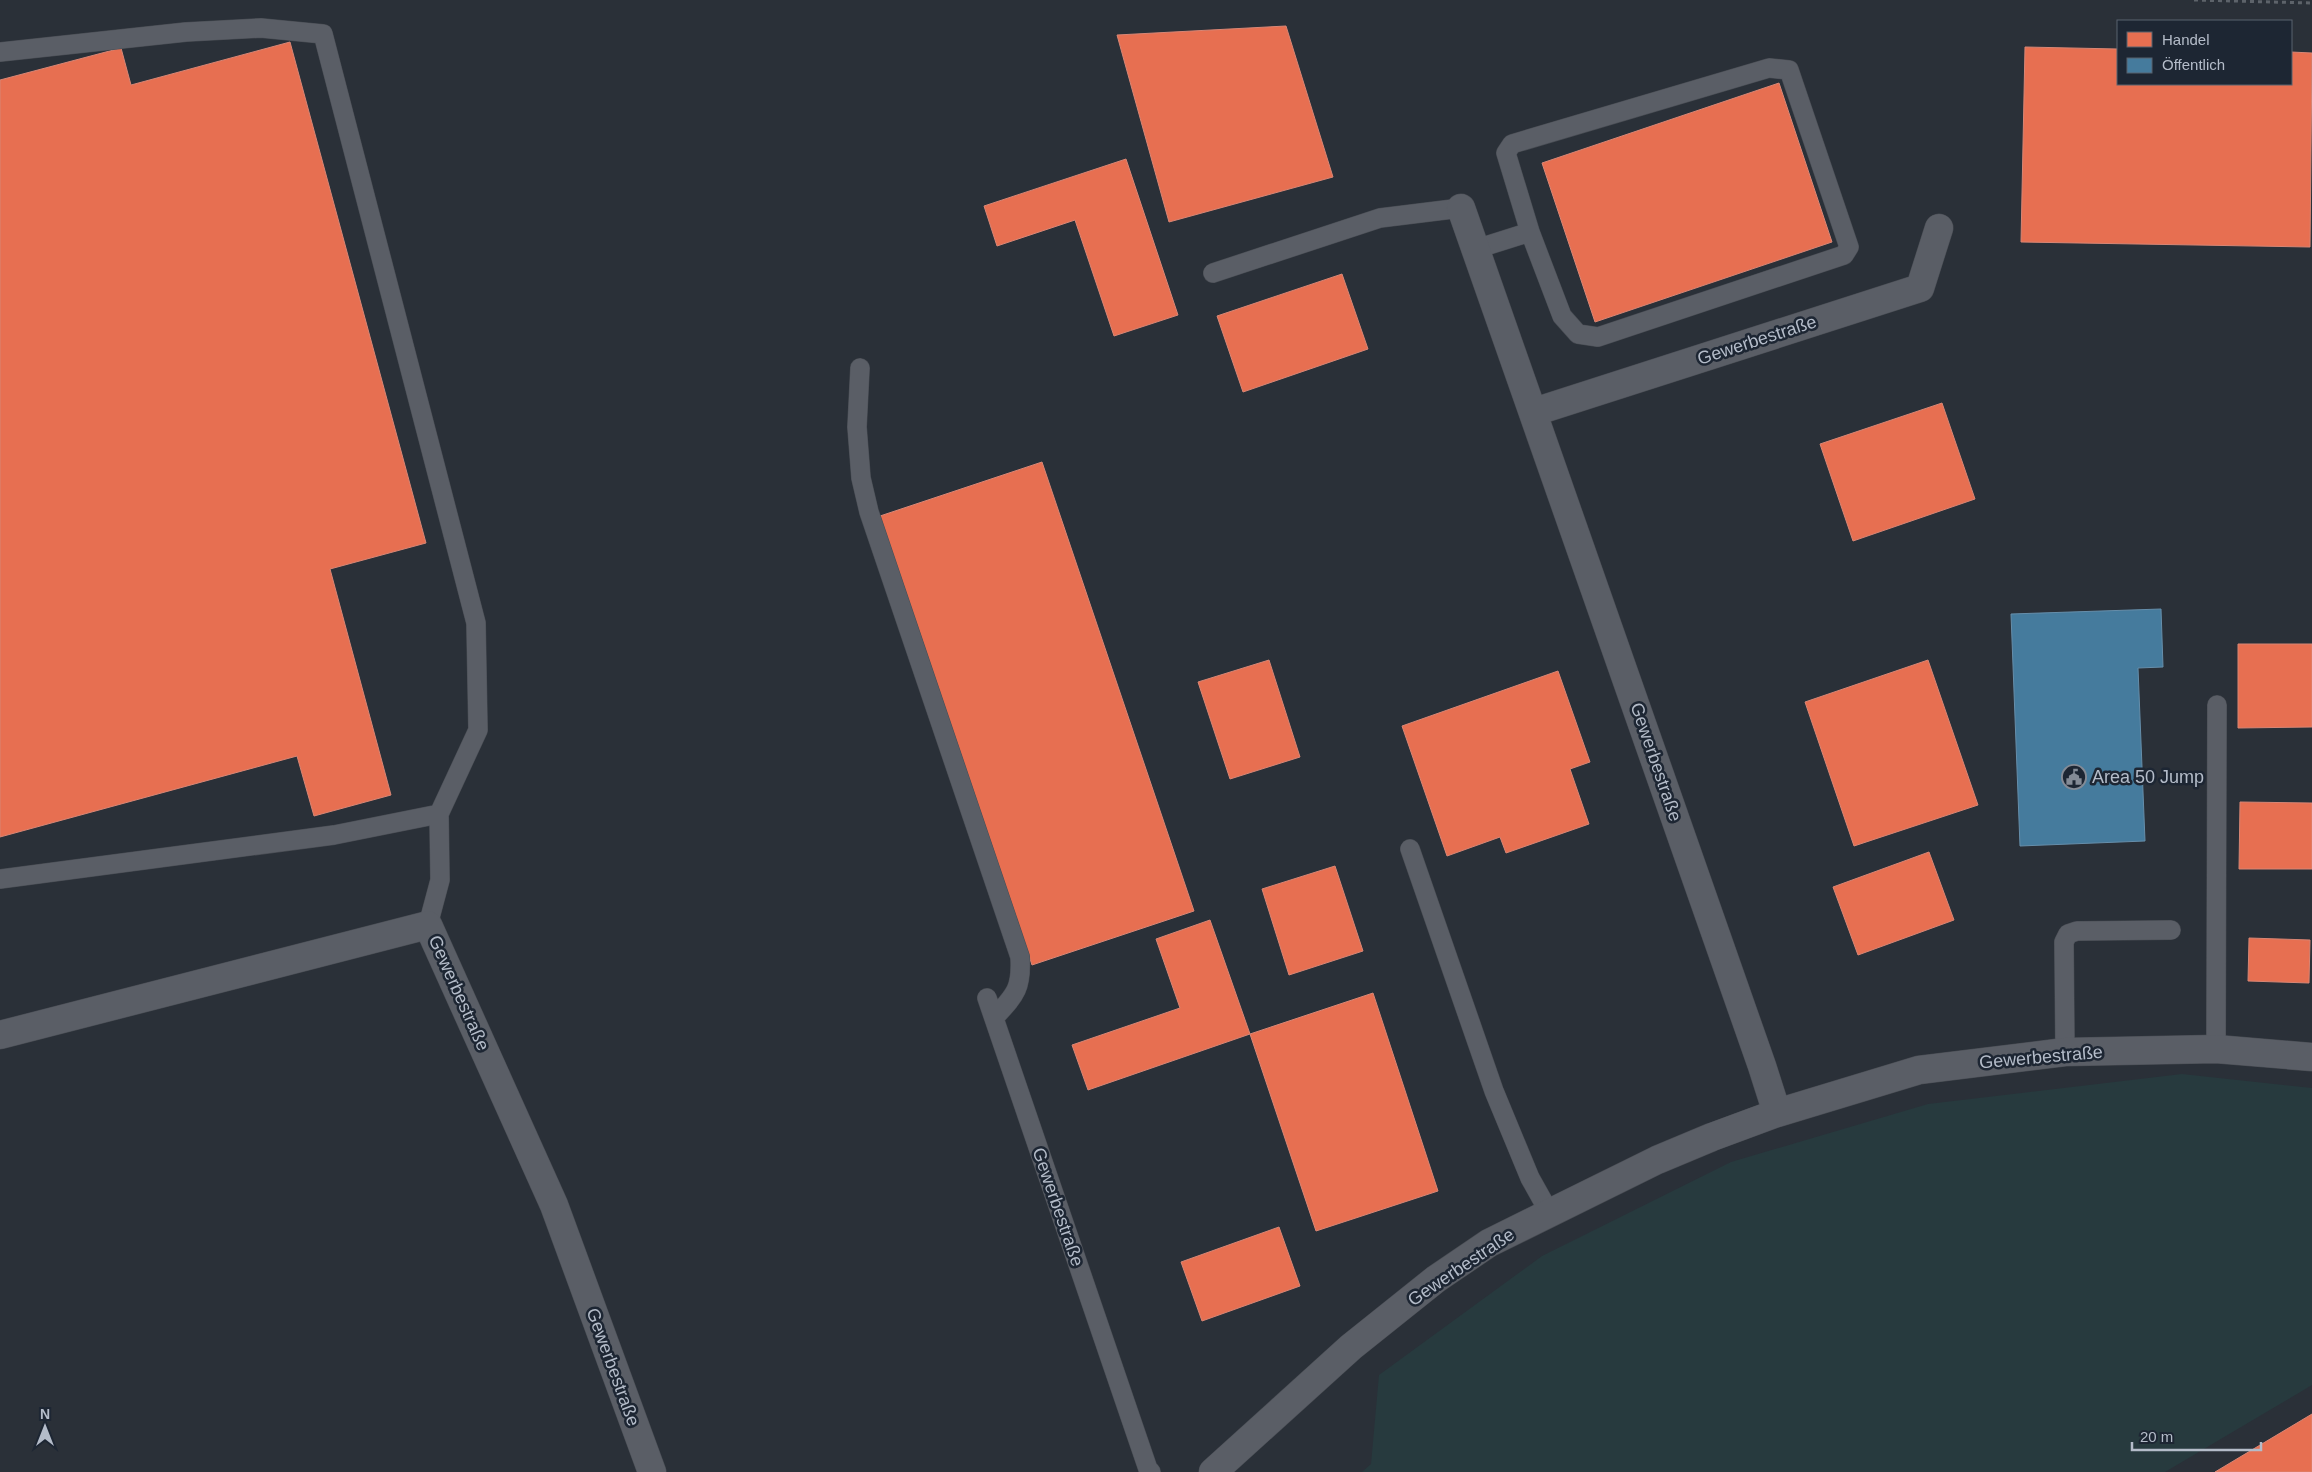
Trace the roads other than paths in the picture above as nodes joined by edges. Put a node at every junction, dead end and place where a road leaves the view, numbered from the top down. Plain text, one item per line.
1 (0, 52) edge
2 (1461, 208) joint
3 (1939, 228) dead end
4 (1530, 232) junction
5 (1476, 249) junction
6 (1213, 273) dead end
7 (860, 368) dead end
8 (1534, 412) junction
9 (2217, 705) dead end
10 (439, 814) junction
11 (1410, 849) dead end
12 (0, 879) edge
13 (428, 925) junction
14 (2171, 930) dead end
15 (987, 998) dead end
16 (994, 1018) junction
17 (0, 1035) edge
18 (2216, 1049) junction
19 (2065, 1052) junction
20 (2312, 1058) edge
21 (1776, 1113) junction
22 (1549, 1212) junction
23 (652, 1472) edge
24 (1151, 1472) edge
25 (1213, 1472) edge

1 - 10 lane
2 - 5 street, Gewerbestraße
2 - 6 lane
3 - 8 street, Gewerbestraße
4 - 4 lane
4 - 5 lane
5 - 8 street, Gewerbestraße
7 - 16 lane
8 - 21 street, Gewerbestraße
9 - 18 lane
10 - 12 lane
10 - 13 lane
11 - 22 lane
13 - 17 street, Gewerbestraße
13 - 23 street, Gewerbestraße
14 - 19 lane
15 - 16 lane, Gewerbestraße
16 - 24 lane, Gewerbestraße
18 - 19 street, Gewerbestraße
18 - 20 street, Gewerbestraße
19 - 21 street, Gewerbestraße
21 - 22 street, Gewerbestraße
22 - 25 street, Gewerbestraße

